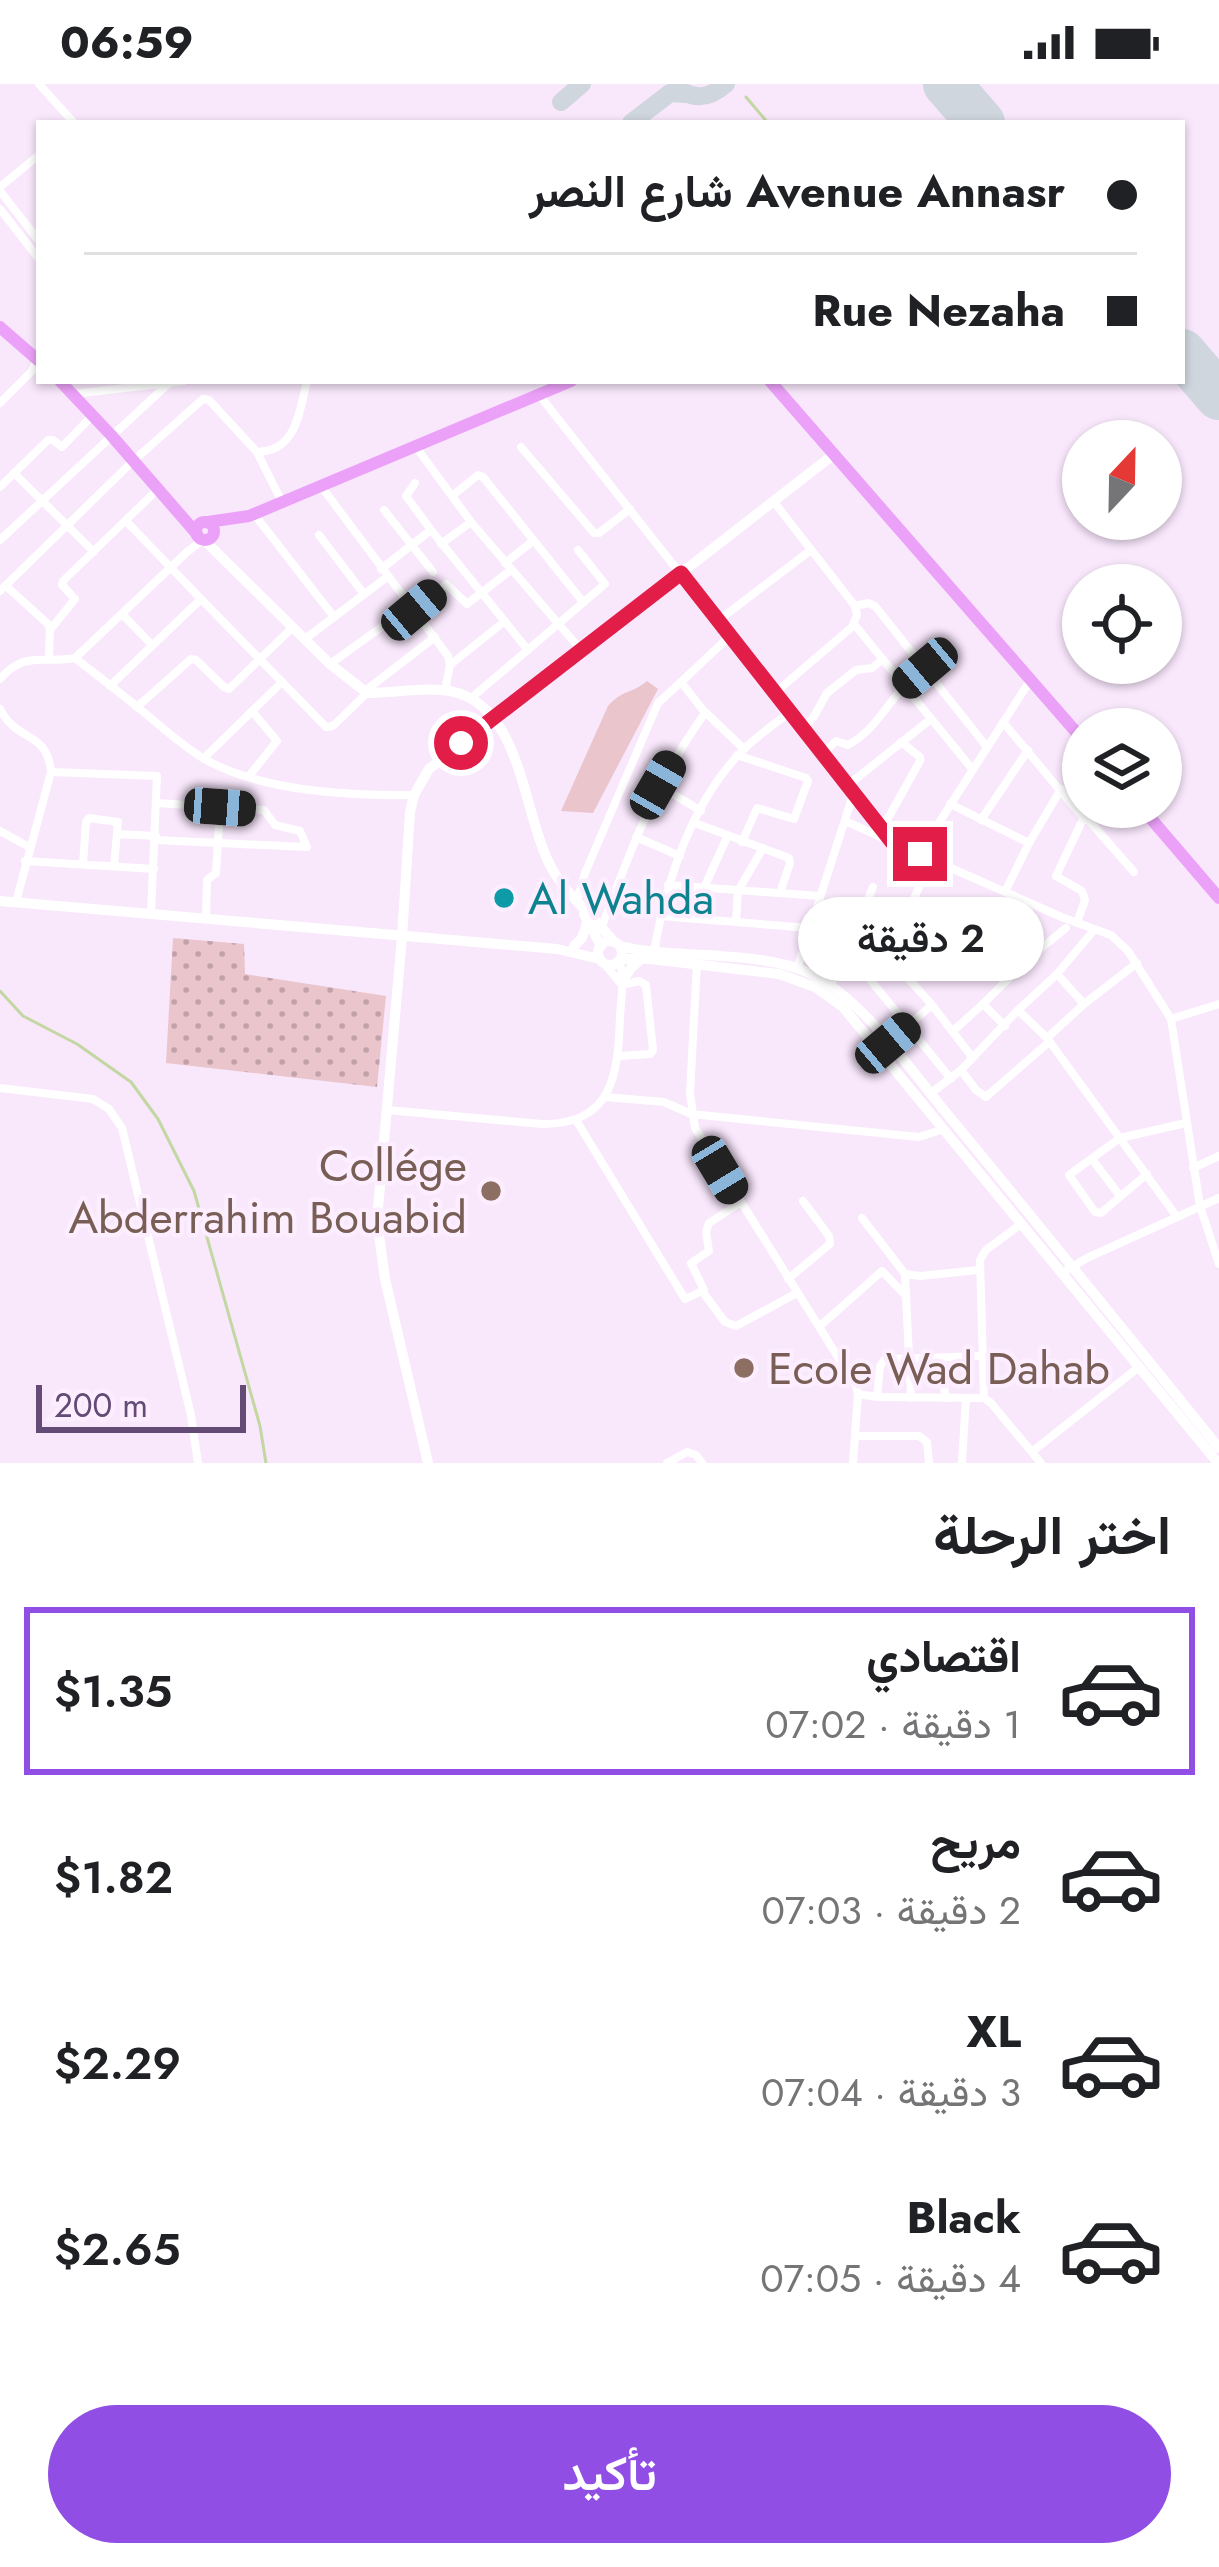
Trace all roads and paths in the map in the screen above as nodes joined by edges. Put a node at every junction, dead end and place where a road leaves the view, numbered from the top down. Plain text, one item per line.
1 (39, 84) edge
2 (71, 120) edge
3 (36, 158) edge
4 (0, 189) edge
5 (0, 209) edge
6 (36, 216) edge
7 (26, 224) junction
8 (36, 237) edge
9 (36, 255) edge
10 (0, 327) edge
11 (36, 363) edge
12 (36, 365) edge
13 (62, 384) edge
14 (160, 384) edge
15 (168, 384) edge
16 (306, 384) edge
17 (564, 384) edge
18 (773, 384) edge
19 (72, 394) junction
20 (539, 394) junction
21 (0, 403) edge
22 (92, 416) junction
23 (111, 435) junction
24 (416, 447) junction
25 (521, 447) dead end
26 (257, 452) junction
27 (833, 455) junction
28 (132, 462) junction
29 (14, 473) junction
30 (415, 483) dead end
31 (321, 486) junction
32 (0, 487) edge
33 (158, 489) junction
34 (452, 496) junction
35 (42, 500) junction
36 (774, 502) junction
37 (282, 503) junction
38 (630, 508) junction
39 (384, 510) dead end
40 (252, 515) junction
41 (126, 521) junction
42 (471, 522) junction
43 (68, 526) junction
44 (431, 530) junction
45 (205, 533) junction
46 (319, 535) dead end
47 (0, 540) edge
48 (533, 541) junction
49 (441, 544) junction
50 (412, 545) junction
51 (578, 550) dead end
52 (812, 550) junction
53 (94, 552) junction
54 (508, 566) junction
55 (170, 567) junction
56 (433, 572) dead end
57 (384, 573) junction
58 (681, 573) junction
59 (3, 588) edge
60 (482, 592) junction
61 (364, 595) junction
62 (201, 599) junction
63 (583, 602) junction
64 (855, 606) junction
65 (412, 608) junction
66 (122, 614) junction
67 (334, 617) junction
68 (719, 620) junction
69 (505, 621) junction
70 (556, 623) junction
71 (854, 624) junction
72 (292, 627) junction
73 (50, 630) junction
74 (731, 635) junction
75 (435, 637) junction
76 (305, 639) junction
77 (152, 645) junction
78 (527, 649) junction
79 (581, 650) junction
80 (49, 658) junction
81 (75, 658) junction
82 (259, 659) junction
83 (884, 659) junction
84 (329, 664) junction
85 (451, 665) junction
86 (925, 668) junction
87 (0, 679) edge
88 (1031, 679) junction
89 (282, 682) junction
90 (681, 682) junction
91 (904, 685) junction
92 (110, 686) junction
93 (446, 690) junction
94 (776, 692) junction
95 (365, 693) junction
96 (470, 699) junction
97 (137, 706) junction
98 (0, 709) edge
99 (252, 711) junction
100 (791, 711) junction
101 (705, 713) junction
102 (1062, 715) edge
103 (494, 718) junction
104 (932, 719) junction
105 (1003, 722) junction
106 (803, 728) junction
107 (902, 742) junction
108 (988, 747) junction
109 (1028, 750) junction
110 (741, 752) junction
111 (824, 753) junction
112 (204, 758) junction
113 (973, 770) junction
114 (51, 772) junction
115 (249, 776) junction
116 (658, 785) junction
117 (1061, 789) joint
118 (851, 790) junction
119 (414, 795) junction
120 (157, 803) junction
121 (950, 803) junction
122 (220, 807) junction
123 (701, 812) junction
124 (981, 820) junction
125 (845, 821) junction
126 (695, 823) junction
127 (1076, 828) edge
128 (1097, 828) edge
129 (1159, 828) edge
130 (882, 829) junction
131 (0, 831) edge
132 (118, 834) junction
133 (636, 837) junction
134 (728, 837) junction
135 (156, 838) junction
136 (742, 842) junction
137 (892, 842) junction
138 (218, 843) junction
139 (1029, 843) junction
140 (29, 847) junction
141 (763, 848) junction
142 (920, 854) junction
143 (680, 856) junction
144 (931, 859) junction
145 (25, 861) junction
146 (83, 864) junction
147 (115, 866) junction
148 (154, 869) junction
149 (1134, 872) dead end
150 (668, 885) junction
151 (873, 887) dead end
152 (704, 888) junction
153 (738, 891) junction
154 (1005, 892) junction
155 (780, 893) junction
156 (820, 896) junction
157 (1219, 898) edge
158 (0, 901) edge
159 (16, 902) junction
160 (576, 902) junction
161 (151, 914) junction
162 (661, 916) junction
163 (206, 919) junction
164 (588, 920) junction
165 (736, 922) junction
166 (1065, 923) junction
167 (1077, 923) junction
168 (602, 926) junction
169 (810, 928) junction
170 (1094, 930) junction
171 (899, 931) junction
172 (863, 933) junction
173 (403, 938) junction
174 (574, 946) junction
175 (557, 949) junction
176 (610, 953) junction
177 (1075, 953) junction
178 (648, 956) junction
179 (889, 957) junction
180 (1028, 958) junction
181 (845, 962) junction
182 (1137, 963) junction
183 (697, 964) junction
184 (797, 969) junction
185 (1057, 974) junction
186 (622, 983) junction
187 (830, 985) junction
188 (983, 1004) junction
189 (1084, 1004) junction
190 (1219, 1004) edge
191 (932, 1005) junction
192 (1018, 1010) junction
193 (1171, 1019) junction
194 (908, 1026) junction
195 (1005, 1026) junction
196 (953, 1031) junction
197 (1048, 1040) junction
198 (888, 1043) junction
199 (620, 1056) junction
200 (972, 1058) junction
201 (961, 1070) junction
202 (951, 1078) junction
203 (0, 1088) edge
204 (605, 1097) junction
205 (928, 1098) junction
206 (386, 1109) junction
207 (692, 1114) junction
208 (576, 1120) junction
209 (1186, 1123) junction
210 (945, 1128) junction
211 (1120, 1138) junction
212 (1219, 1156) edge
213 (1092, 1159) junction
214 (1193, 1168) junction
215 (1147, 1174) junction
216 (1120, 1196) junction
217 (1219, 1198) edge
218 (803, 1201) dead end
219 (740, 1203) junction
220 (1200, 1207) junction
221 (862, 1217) dead end
222 (1178, 1217) junction
223 (1022, 1223) junction
224 (1219, 1264) edge
225 (979, 1270) junction
226 (1066, 1270) junction
227 (905, 1274) junction
228 (788, 1279) junction
229 (705, 1293) junction
230 (797, 1293) junction
231 (907, 1297) junction
232 (820, 1326) junction
233 (982, 1356) junction
234 (942, 1358) junction
235 (907, 1359) junction
236 (1143, 1365) junction
237 (858, 1394) junction
238 (878, 1397) junction
239 (910, 1398) junction
240 (945, 1398) junction
241 (966, 1398) junction
242 (984, 1398) junction
243 (856, 1436) junction
244 (1219, 1448) edge
245 (1033, 1451) junction
246 (198, 1463) edge
247 (428, 1463) edge
248 (667, 1463) edge
249 (702, 1463) edge
250 (854, 1463) edge
251 (929, 1463) edge
252 (962, 1463) edge
253 (1041, 1463) edge
254 (1218, 1463) edge

1 - 2 street
3 - 4 street
4 - 7 street
5 - 9 street
6 - 7 street
7 - 8 street
10 - 11 main road
12 - 21 street
13 - 19 main road
14 - 19 street
15 - 23 street
16 - 26 street
17 - 20 main road
18 - 27 main road
19 - 22 main road
20 - 24 main road
20 - 38 street
22 - 23 main road
22 - 29 street
23 - 28 main road
23 - 35 street
24 - 31 main road
24 - 34 street
25 - 38 street
26 - 28 street
26 - 37 street
27 - 36 main road
27 - 88 main road
28 - 33 main road
28 - 43 street
29 - 32 street
29 - 35 street
30 - 44 street
31 - 37 main road
31 - 57 street
33 - 41 street
33 - 45 main road
34 - 42 street
34 - 48 street
35 - 43 street
35 - 47 street
36 - 52 street
36 - 58 main road
37 - 40 main road
38 - 58 street
39 - 50 street
40 - 45 main road
40 - 67 street
41 - 53 street
41 - 55 street
42 - 49 street
42 - 54 street
43 - 53 street
43 - 59 street
44 - 49 street
44 - 50 street
45 - 55 street
45 - 72 main road
46 - 61 street
48 - 54 street
48 - 63 street
49 - 60 street
50 - 56 street
50 - 57 street
51 - 63 street
52 - 64 street
52 - 68 street
53 - 73 street
54 - 60 street
54 - 70 street
55 - 62 street
55 - 66 street
57 - 61 street
57 - 65 street
58 - 68 street
58 - 79 main road
59 - 73 street
60 - 65 street
60 - 69 street
61 - 67 street
62 - 77 street
62 - 82 street
63 - 70 street
64 - 71 street
64 - 86 street
65 - 75 street
65 - 84 street
66 - 77 street
66 - 81 street
67 - 76 street
68 - 74 street
69 - 78 street
69 - 85 street
70 - 78 street
70 - 79 street
71 - 83 street
71 - 94 street
72 - 76 main road
72 - 82 street
73 - 80 street
74 - 90 street
74 - 94 street
75 - 85 street
75 - 95 street
76 - 84 main road
77 - 92 street
78 - 96 street
79 - 103 main road
80 - 81 street
80 - 87 street
81 - 92 street
82 - 89 street
82 - 97 street
83 - 91 street
83 - 106 street
84 - 95 main road
85 - 93 street
86 - 91 street
86 - 108 street
88 - 102 main road
88 - 105 street
89 - 95 street
89 - 99 street
90 - 101 street
90 - 160 street
91 - 104 street
91 - 111 street
92 - 97 street
93 - 95 main road
93 - 96 main road
94 - 100 street
96 - 103 main road
97 - 112 street
98 - 114 street
99 - 112 street
99 - 115 street
100 - 106 street
100 - 110 street
101 - 110 street
101 - 116 street
103 - 119 main road
103 - 160 main road
104 - 107 street
104 - 113 street
105 - 108 street
105 - 109 street
106 - 111 street
107 - 118 street
107 - 130 street
108 - 113 street
109 - 117 street
109 - 124 street
110 - 123 street
110 - 136 street
111 - 118 street
112 - 115 street
113 - 121 street
114 - 120 street
114 - 140 street
115 - 119 street
116 - 123 street
116 - 133 street
117 - 139 street
118 - 125 street
118 - 130 street
119 - 173 main road
120 - 122 street
120 - 135 street
121 - 124 street
121 - 142 street
122 - 138 street
122 - 138 street
123 - 126 street
124 - 139 street
125 - 137 street
125 - 156 street
126 - 134 street
126 - 143 street
127 - 167 street
128 - 149 street
129 - 157 main road
130 - 137 street
131 - 140 street
132 - 135 street
132 - 146 street
132 - 147 street
133 - 143 street
133 - 168 street
134 - 136 street
134 - 152 street
135 - 138 street
135 - 148 street
136 - 141 street
137 - 142 street
138 - 163 street
139 - 154 street
140 - 145 street
141 - 153 street
141 - 155 street
142 - 144 street
143 - 150 street
144 - 154 street
144 - 171 street
145 - 146 street
145 - 159 street
146 - 147 street
147 - 148 street
148 - 161 street
150 - 152 street
150 - 162 street
151 - 172 street
152 - 153 street
153 - 155 street
153 - 165 street
154 - 166 street
155 - 156 street
156 - 169 street
158 - 159 main road
159 - 161 main road
160 - 164 main road
160 - 168 main road
161 - 163 main road
162 - 165 street
162 - 178 street
163 - 173 main road
164 - 174 main road
164 - 176 main road
165 - 169 street
166 - 167 street
166 - 177 street
166 - 180 street
167 - 170 street
168 - 176 main road
169 - 184 street
170 - 177 street
170 - 182 street
171 - 179 street
171 - 180 street
172 - 179 street
172 - 181 street
173 - 175 main road
173 - 206 main road
174 - 175 main road
174 - 176 main road
175 - 176 main road
176 - 178 main road
176 - 186 street
176 - 186 street
177 - 185 street
178 - 183 main road
178 - 184 main road
178 - 186 main road
179 - 191 street
180 - 188 street
181 - 187 street
181 - 194 street
182 - 189 street
182 - 193 street
183 - 205 main road
183 - 207 street
184 - 187 main road
185 - 189 street
185 - 192 street
186 - 199 street
186 - 199 street
187 - 198 main road
188 - 195 street
188 - 196 street
189 - 197 street
190 - 193 street
191 - 194 street
191 - 196 street
192 - 195 street
192 - 197 street
193 - 209 street
194 - 198 street
194 - 202 street
195 - 200 street
196 - 200 street
197 - 201 street
197 - 211 street
198 - 205 main road
199 - 204 street
200 - 201 street
201 - 202 street
202 - 205 street
203 - 246 street
204 - 207 street
204 - 208 street
205 - 210 main road
205 - 226 main road
206 - 208 street
206 - 247 main road
207 - 210 street
207 - 219 street
208 - 229 street
209 - 211 street
209 - 214 street
210 - 223 main road
211 - 213 street
211 - 215 street
212 - 214 street
213 - 216 street
213 - 216 street
214 - 220 street
215 - 216 street
215 - 222 street
217 - 220 street
218 - 228 street
219 - 228 street
219 - 229 street
220 - 222 street
220 - 224 street
221 - 227 street
222 - 226 street
223 - 225 street
223 - 226 main road
225 - 227 street
225 - 233 street
226 - 236 main road
227 - 231 street
228 - 230 street
229 - 230 street
230 - 232 street
231 - 232 street
231 - 235 street
232 - 237 street
233 - 234 street
233 - 242 street
234 - 235 street
234 - 240 street
235 - 238 street
235 - 239 street
236 - 244 main road
236 - 245 street
236 - 254 main road
237 - 238 street
237 - 243 street
238 - 239 street
239 - 240 street
240 - 241 street
241 - 242 street
241 - 252 street
242 - 245 street
243 - 250 street
243 - 251 street
245 - 253 street
248 - 249 street

